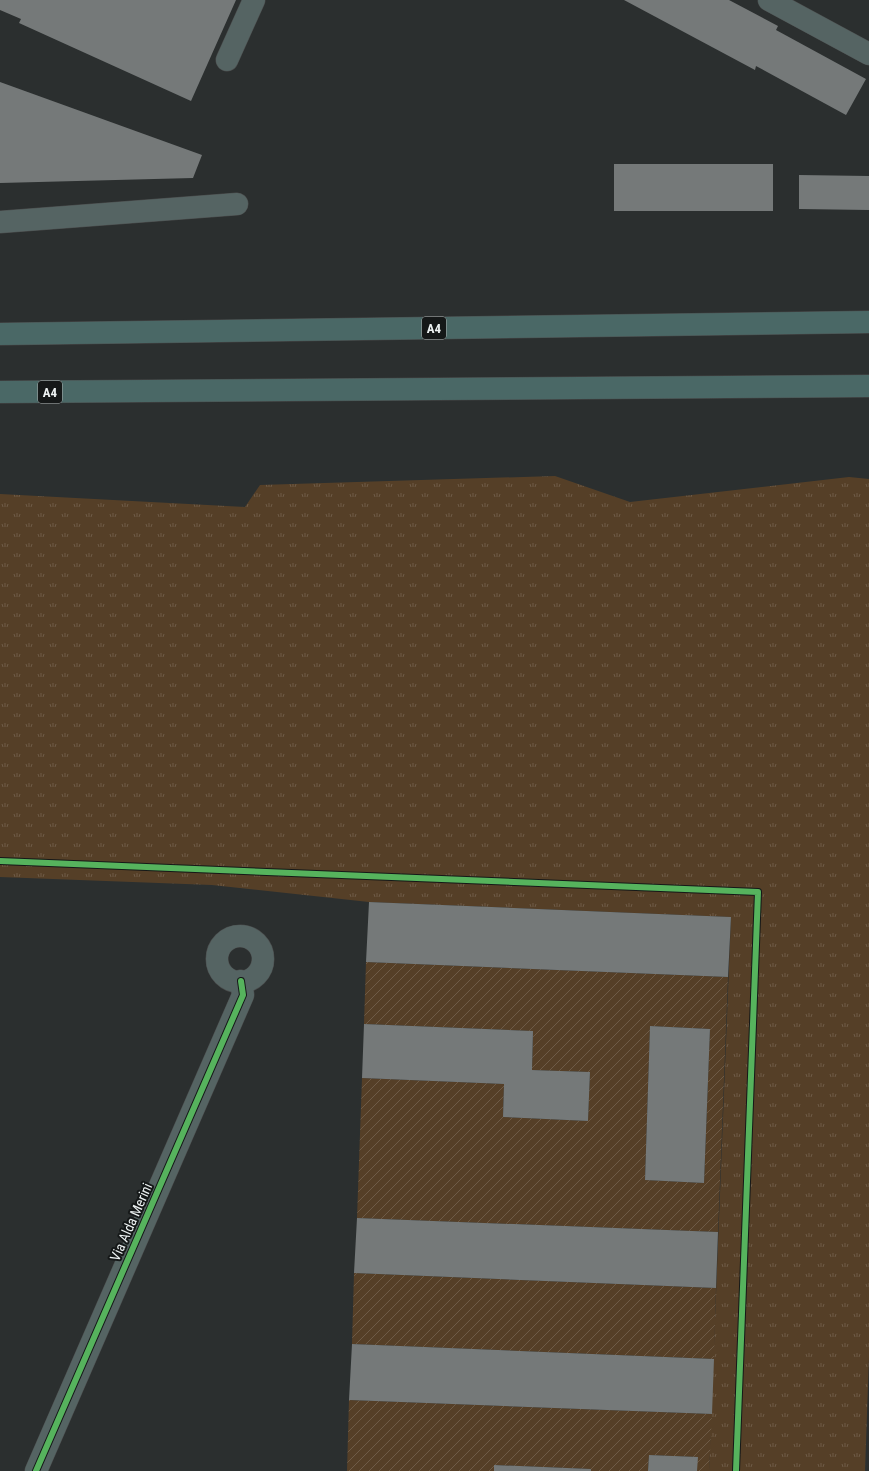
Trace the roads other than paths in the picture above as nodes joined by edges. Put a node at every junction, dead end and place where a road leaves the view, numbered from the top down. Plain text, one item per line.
1 (254, 0) edge
2 (769, 0) edge
3 (869, 54) edge
4 (227, 60) dead end
5 (237, 204) dead end
6 (0, 222) edge
7 (869, 322) edge
8 (0, 334) edge
9 (869, 386) edge
10 (0, 392) edge
11 (241, 982) dead end
12 (36, 1471) edge

1 - 4 street
2 - 3 street
5 - 6 street
7 - 8 highway, A4
9 - 10 highway, A4
11 - 12 street, Via Alda Merini

